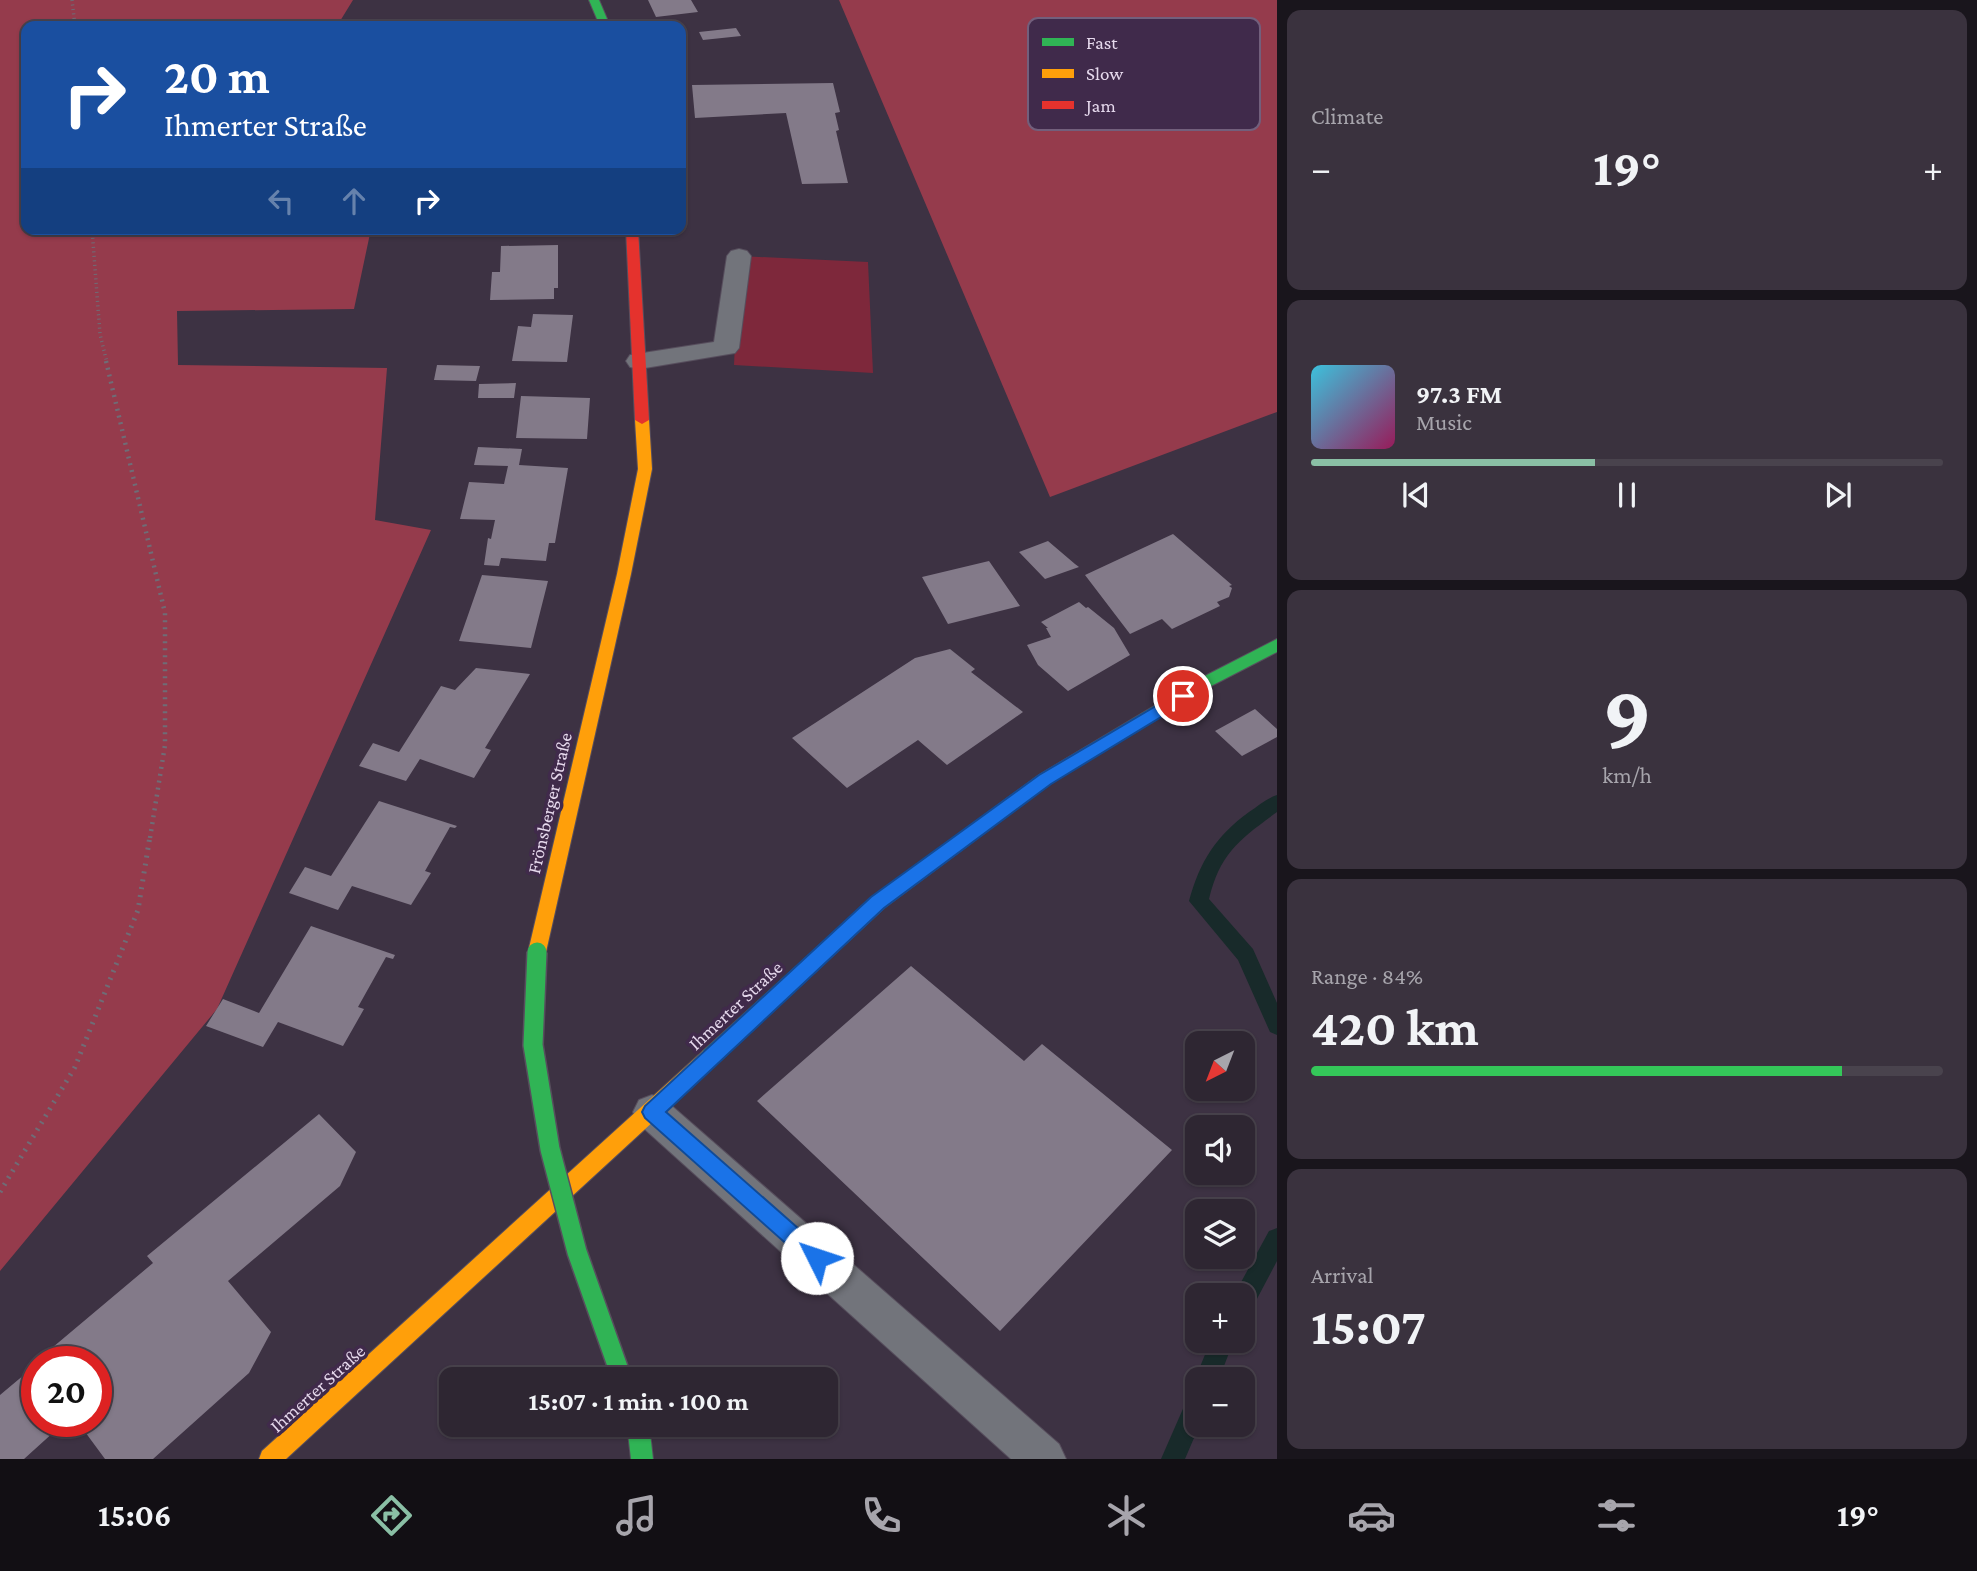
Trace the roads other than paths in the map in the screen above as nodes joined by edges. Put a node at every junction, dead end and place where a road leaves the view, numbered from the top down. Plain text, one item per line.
1 (594, 0) edge
2 (602, 21) edge
3 (632, 235) edge
4 (739, 256) dead end
5 (639, 361) junction
6 (1277, 645) edge
7 (652, 1112) junction
8 (618, 1367) edge
9 (640, 1437) edge
10 (270, 1459) edge
11 (642, 1459) edge
12 (1044, 1459) edge

1 - 2 street
3 - 5 street, Frönsberger Straße
4 - 5 lane
5 - 8 street, Frönsberger Straße, bridge
6 - 7 street, Ihmerter Straße
7 - 10 street, Ihmerter Straße
7 - 12 lane
9 - 11 street

